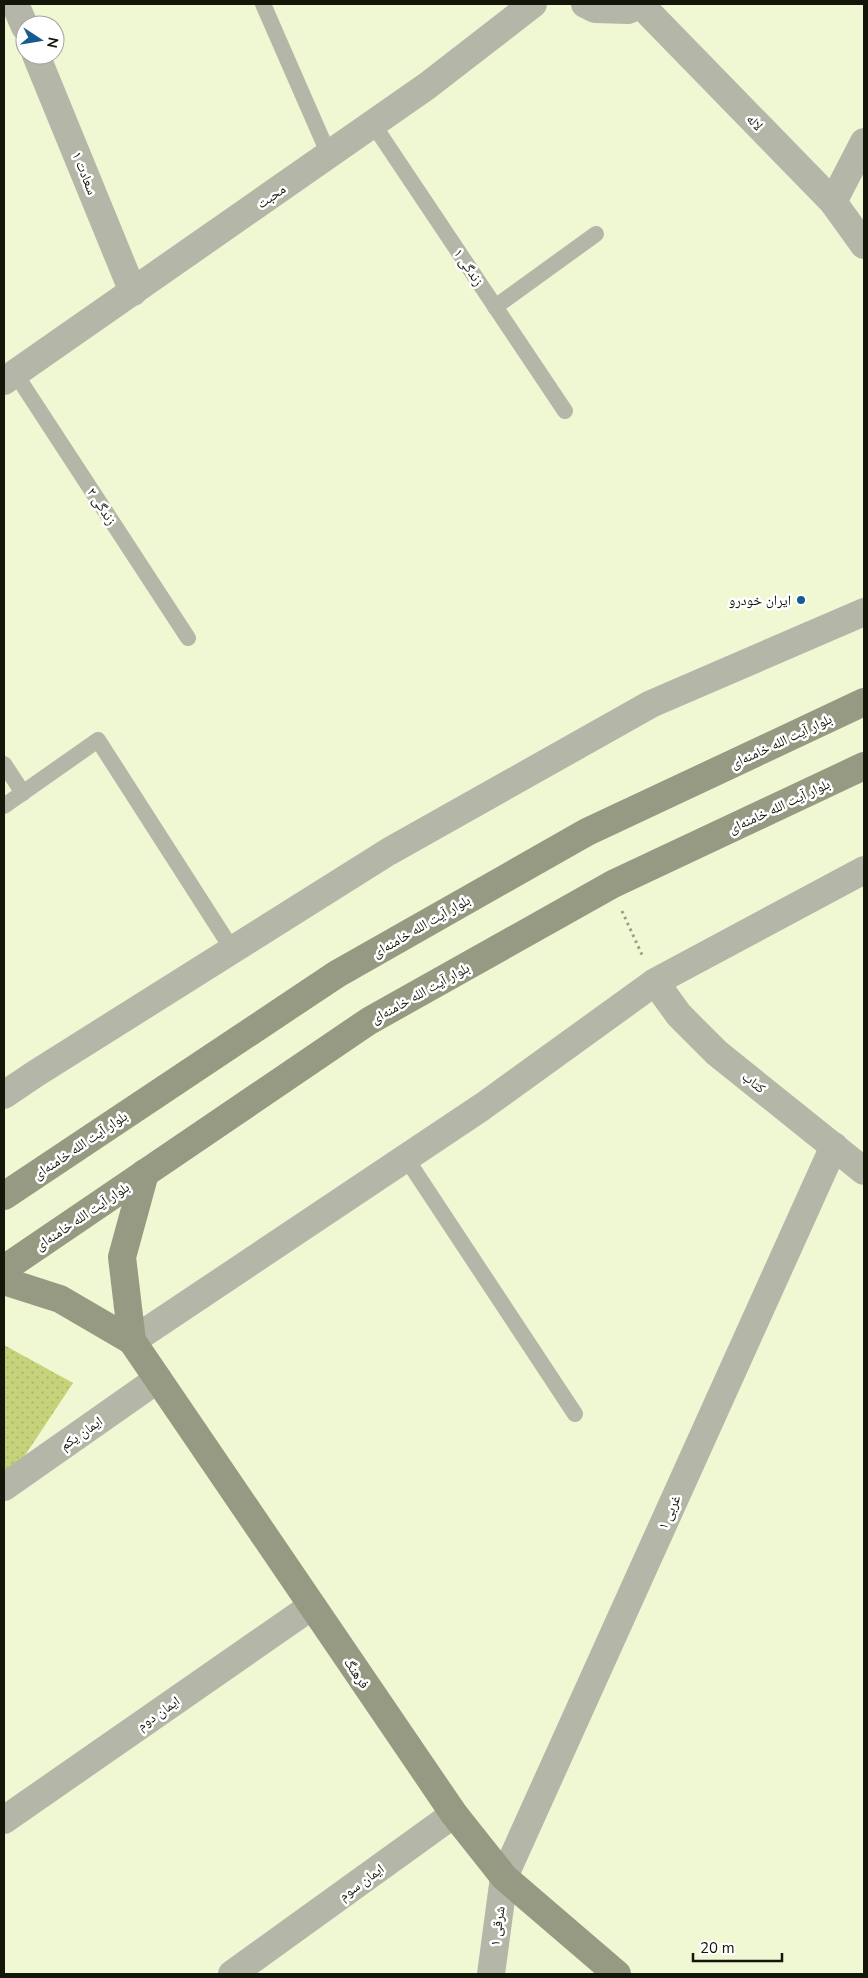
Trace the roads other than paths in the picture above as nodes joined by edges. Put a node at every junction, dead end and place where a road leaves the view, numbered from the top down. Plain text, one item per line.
1 (263, 4) edge
2 (533, 4) edge
3 (585, 4) edge
4 (640, 4) edge
5 (40, 65) edge
6 (373, 124) junction
7 (864, 142) edge
8 (329, 155) junction
9 (832, 202) junction
10 (596, 234) dead end
11 (864, 245) edge
12 (133, 292) junction
13 (496, 307) junction
14 (9, 377) edge
15 (565, 411) dead end
16 (864, 612) edge
17 (188, 638) dead end
18 (864, 702) edge
19 (4, 764) edge
20 (864, 766) edge
21 (23, 793) junction
22 (4, 806) edge
23 (864, 870) edge
24 (232, 949) junction
25 (655, 982) junction
26 (4, 1096) edge
27 (834, 1146) junction
28 (406, 1158) junction
29 (864, 1171) edge
30 (145, 1173) junction
31 (4, 1196) edge
32 (4, 1269) edge
33 (4, 1281) edge
34 (132, 1341) junction
35 (158, 1379) junction
36 (575, 1414) dead end
37 (4, 1487) edge
38 (312, 1606) junction
39 (454, 1814) junction
40 (4, 1820) edge
41 (504, 1877) junction
42 (266, 1961) edge
43 (232, 1974) edge
44 (491, 1974) edge
45 (617, 1974) edge

1 - 8 lane
2 - 6 street, محبت
3 - 4 street
4 - 9 street, لاله
5 - 12 street, سعادت ۱
6 - 8 street, محبت
6 - 13 lane, زندگی ۱
7 - 9 street
8 - 12 street, محبت
9 - 11 street, لاله
10 - 13 lane
12 - 14 street, محبت
13 - 15 lane, زندگی ۱
14 - 17 lane, زندگی ۲
16 - 24 street
18 - 31 main road, بلوار آیت الله خامنه‌ای
19 - 21 lane
20 - 30 main road, بلوار آیت‌ الله خامنه‌ای
21 - 22 lane
21 - 24 lane
23 - 25 street
24 - 26 street
25 - 27 street, کتاب
25 - 28 street
27 - 29 street, کتاب
27 - 41 street, غربی ۱
28 - 34 street
28 - 36 lane
30 - 32 main road, بلوار آیت‌ الله خامنه‌ای
30 - 34 main road
33 - 34 main road
34 - 35 main road, فرهنگ
35 - 37 street, ایمان یکم
35 - 38 main road, فرهنگ
38 - 39 main road, فرهنگ
38 - 40 street, ایمان دوم
39 - 41 main road, فرهنگ
39 - 42 street, ایمان سوم
41 - 44 street, شرقی ۱
41 - 45 main road, فرهنگ
42 - 43 street, ایمان سوم

